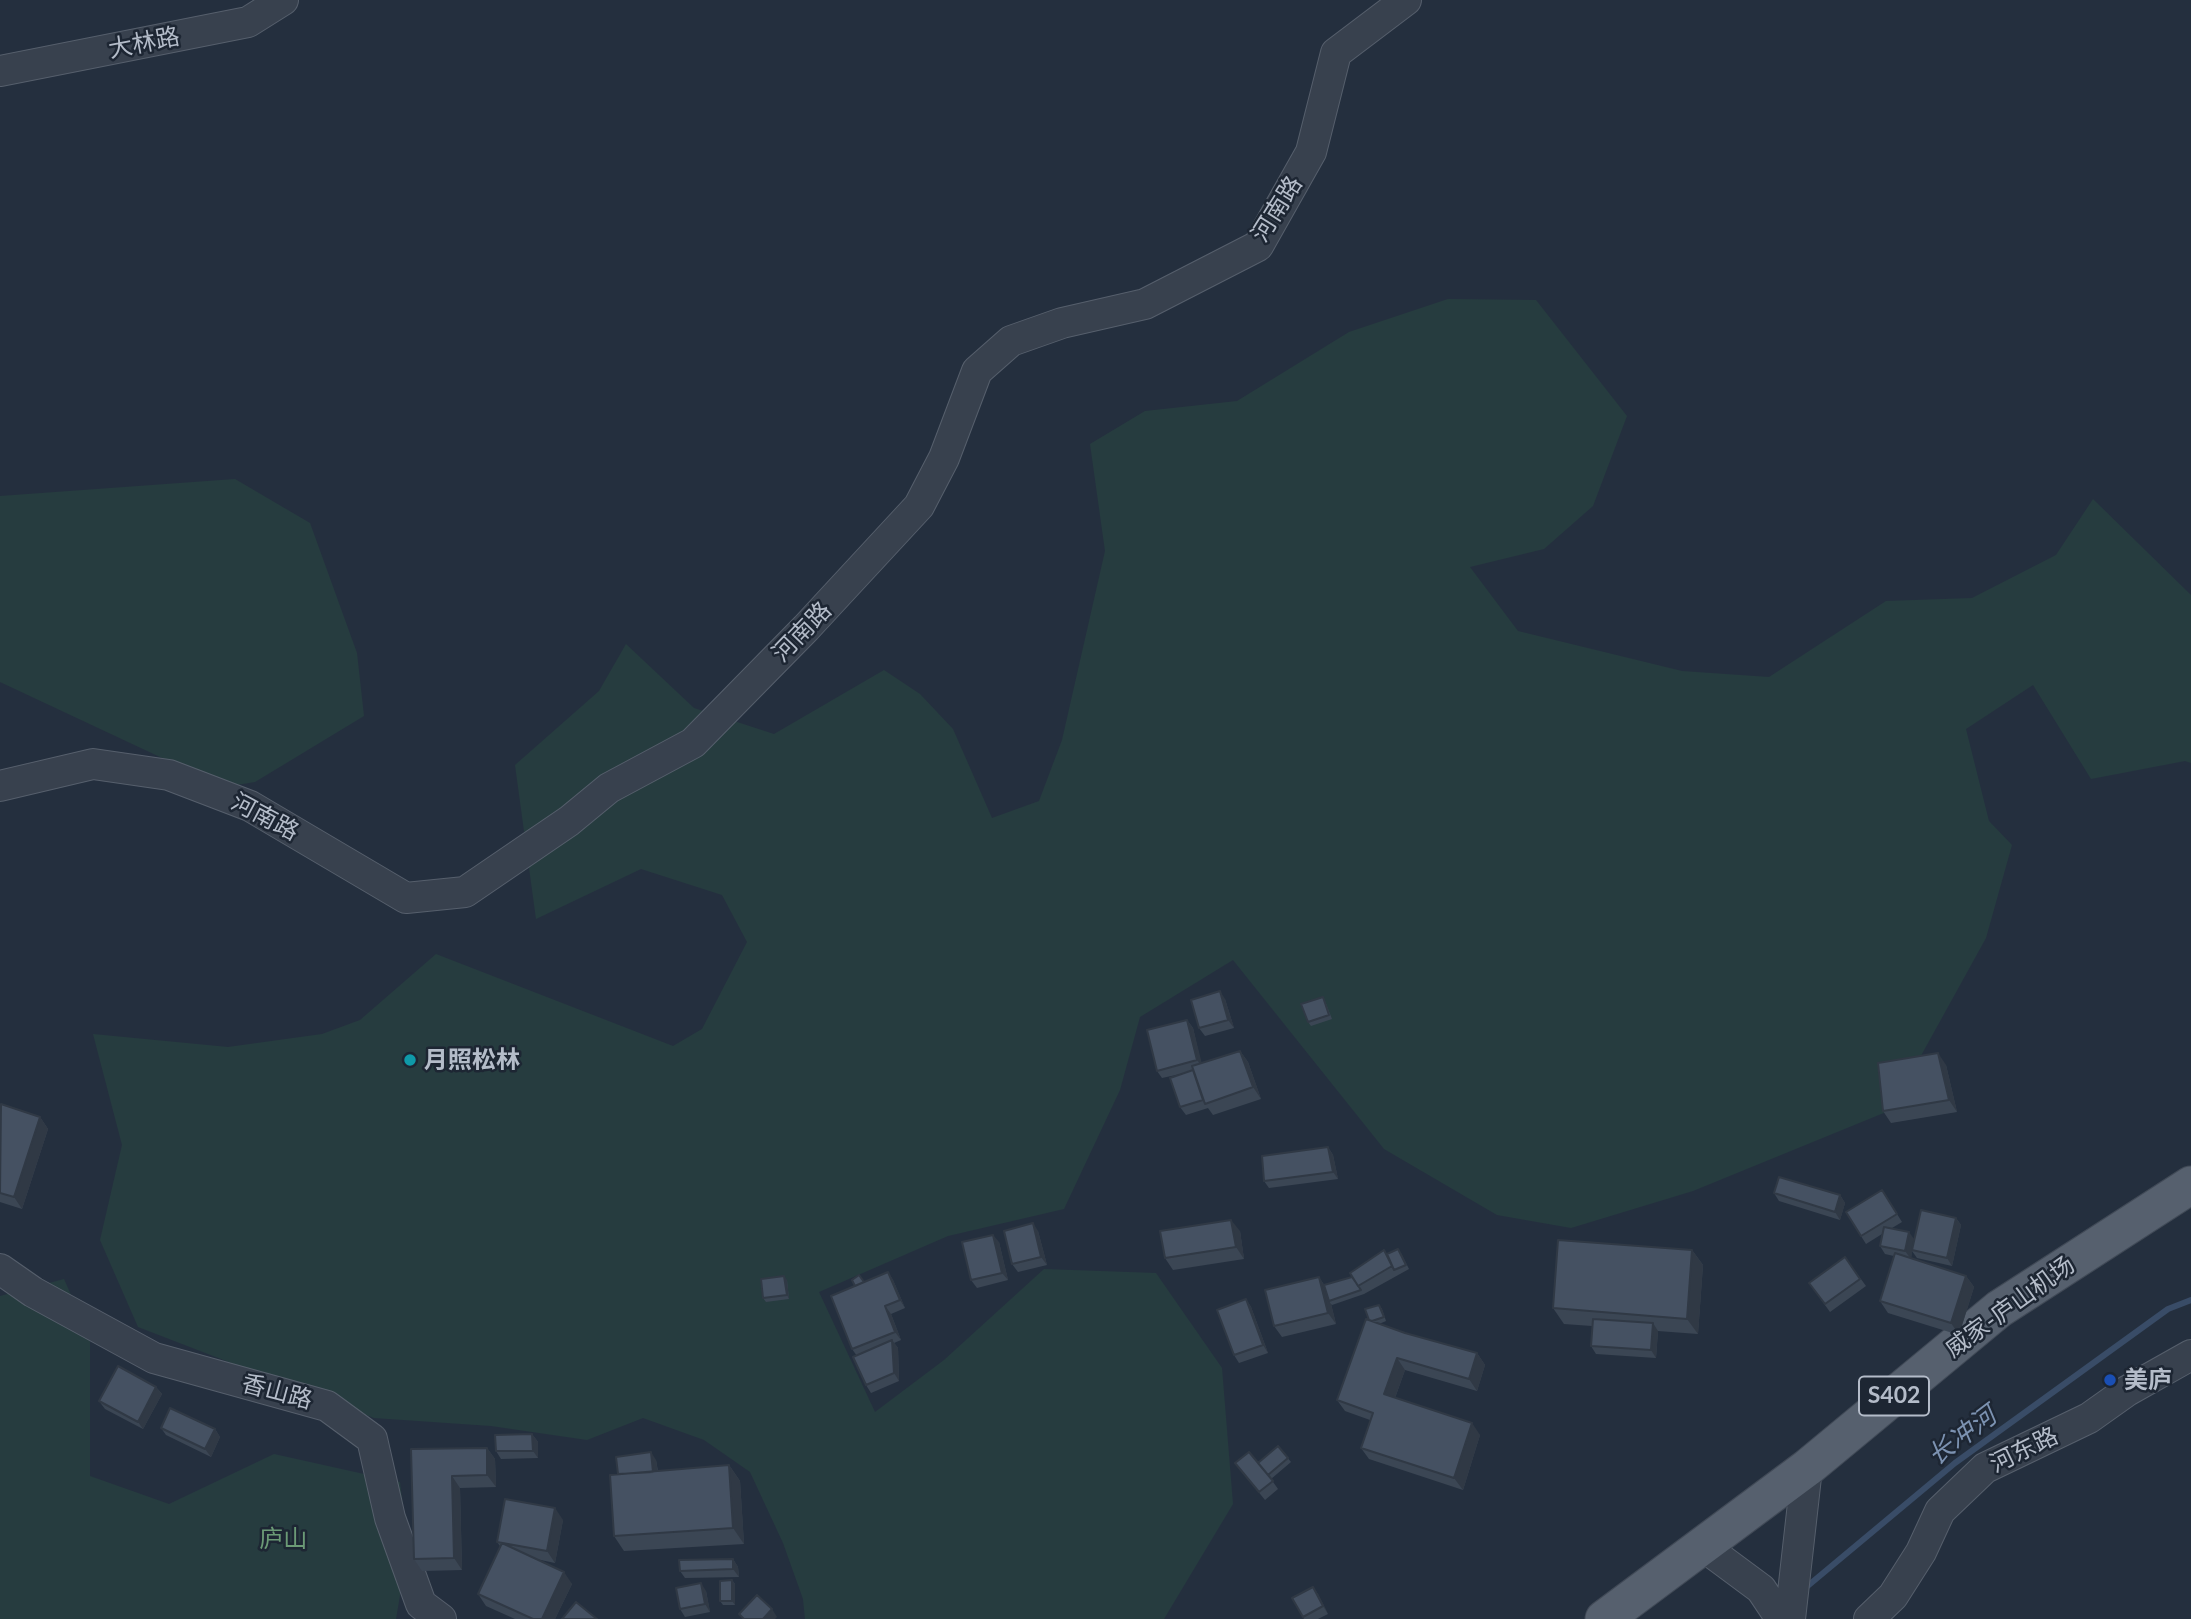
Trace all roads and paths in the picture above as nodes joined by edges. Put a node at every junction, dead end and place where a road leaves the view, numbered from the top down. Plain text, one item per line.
1 (283, 0) edge
2 (1406, 0) edge
3 (0, 71) edge
4 (0, 786) edge
5 (2191, 1185) edge
6 (0, 1269) edge
7 (2191, 1355) edge
8 (1807, 1468) junction
9 (1703, 1546) junction
10 (441, 1619) edge
11 (1604, 1619) edge
12 (1781, 1619) edge
13 (1790, 1619) edge
14 (1869, 1619) edge

1 - 3 street, 大林路
2 - 4 street, 河南路
5 - 8 main road, 威家-庐山机场 / S402
6 - 10 street, 香山路
7 - 14 street, 河东路
8 - 9 main road, 威家-庐山机场 / S402
8 - 13 street
9 - 11 main road, 威家-庐山机场 / S402
9 - 12 street

